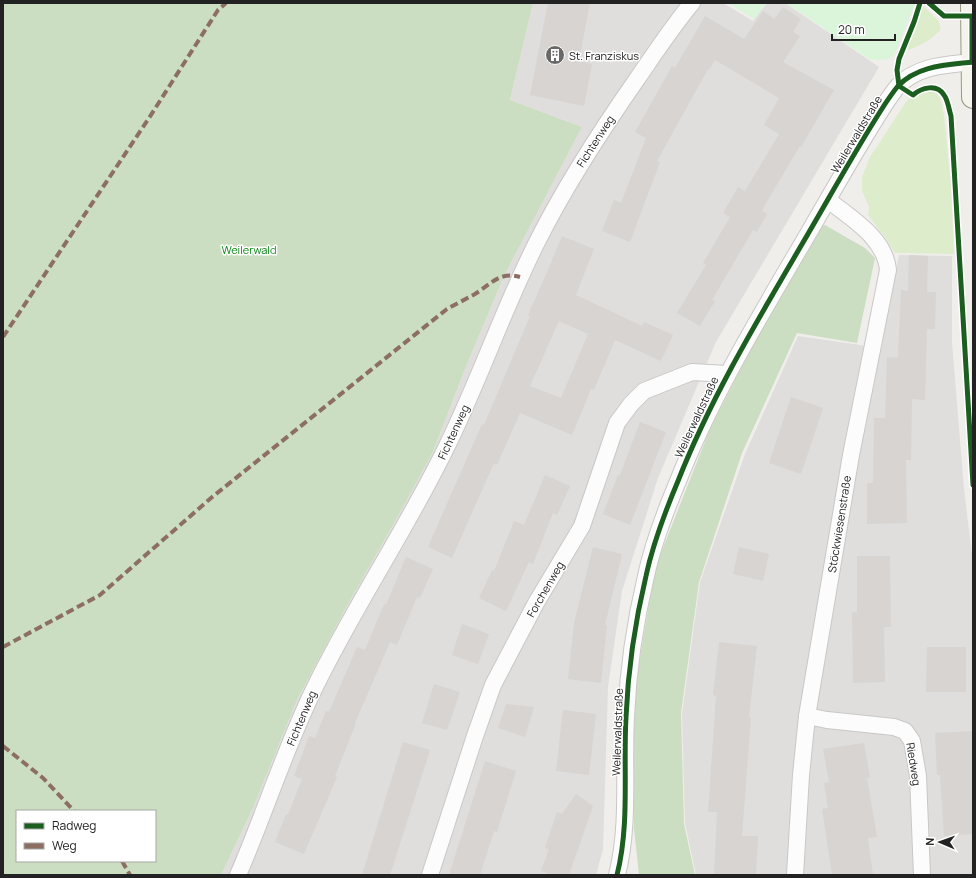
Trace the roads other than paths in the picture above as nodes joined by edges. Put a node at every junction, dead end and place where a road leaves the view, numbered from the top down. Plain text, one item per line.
1 (692, 3) edge
2 (972, 3) edge
3 (973, 62) edge
4 (973, 97) edge
5 (828, 200) junction
6 (727, 374) junction
7 (807, 716) junction
8 (238, 875) edge
9 (430, 875) edge
10 (617, 875) edge
11 (795, 875) edge
12 (922, 875) edge

1 - 8 street, Fichtenweg
2 - 3 main road
3 - 4 main road
3 - 5 street, Weilerwaldstraße
5 - 6 street, Weilerwaldstraße
5 - 7 street, Stöckwiesenstraße
6 - 9 street, Forchenweg
6 - 10 street, Weilerwaldstraße
7 - 11 street, Stöckwiesenstraße
7 - 12 street, Riedweg

